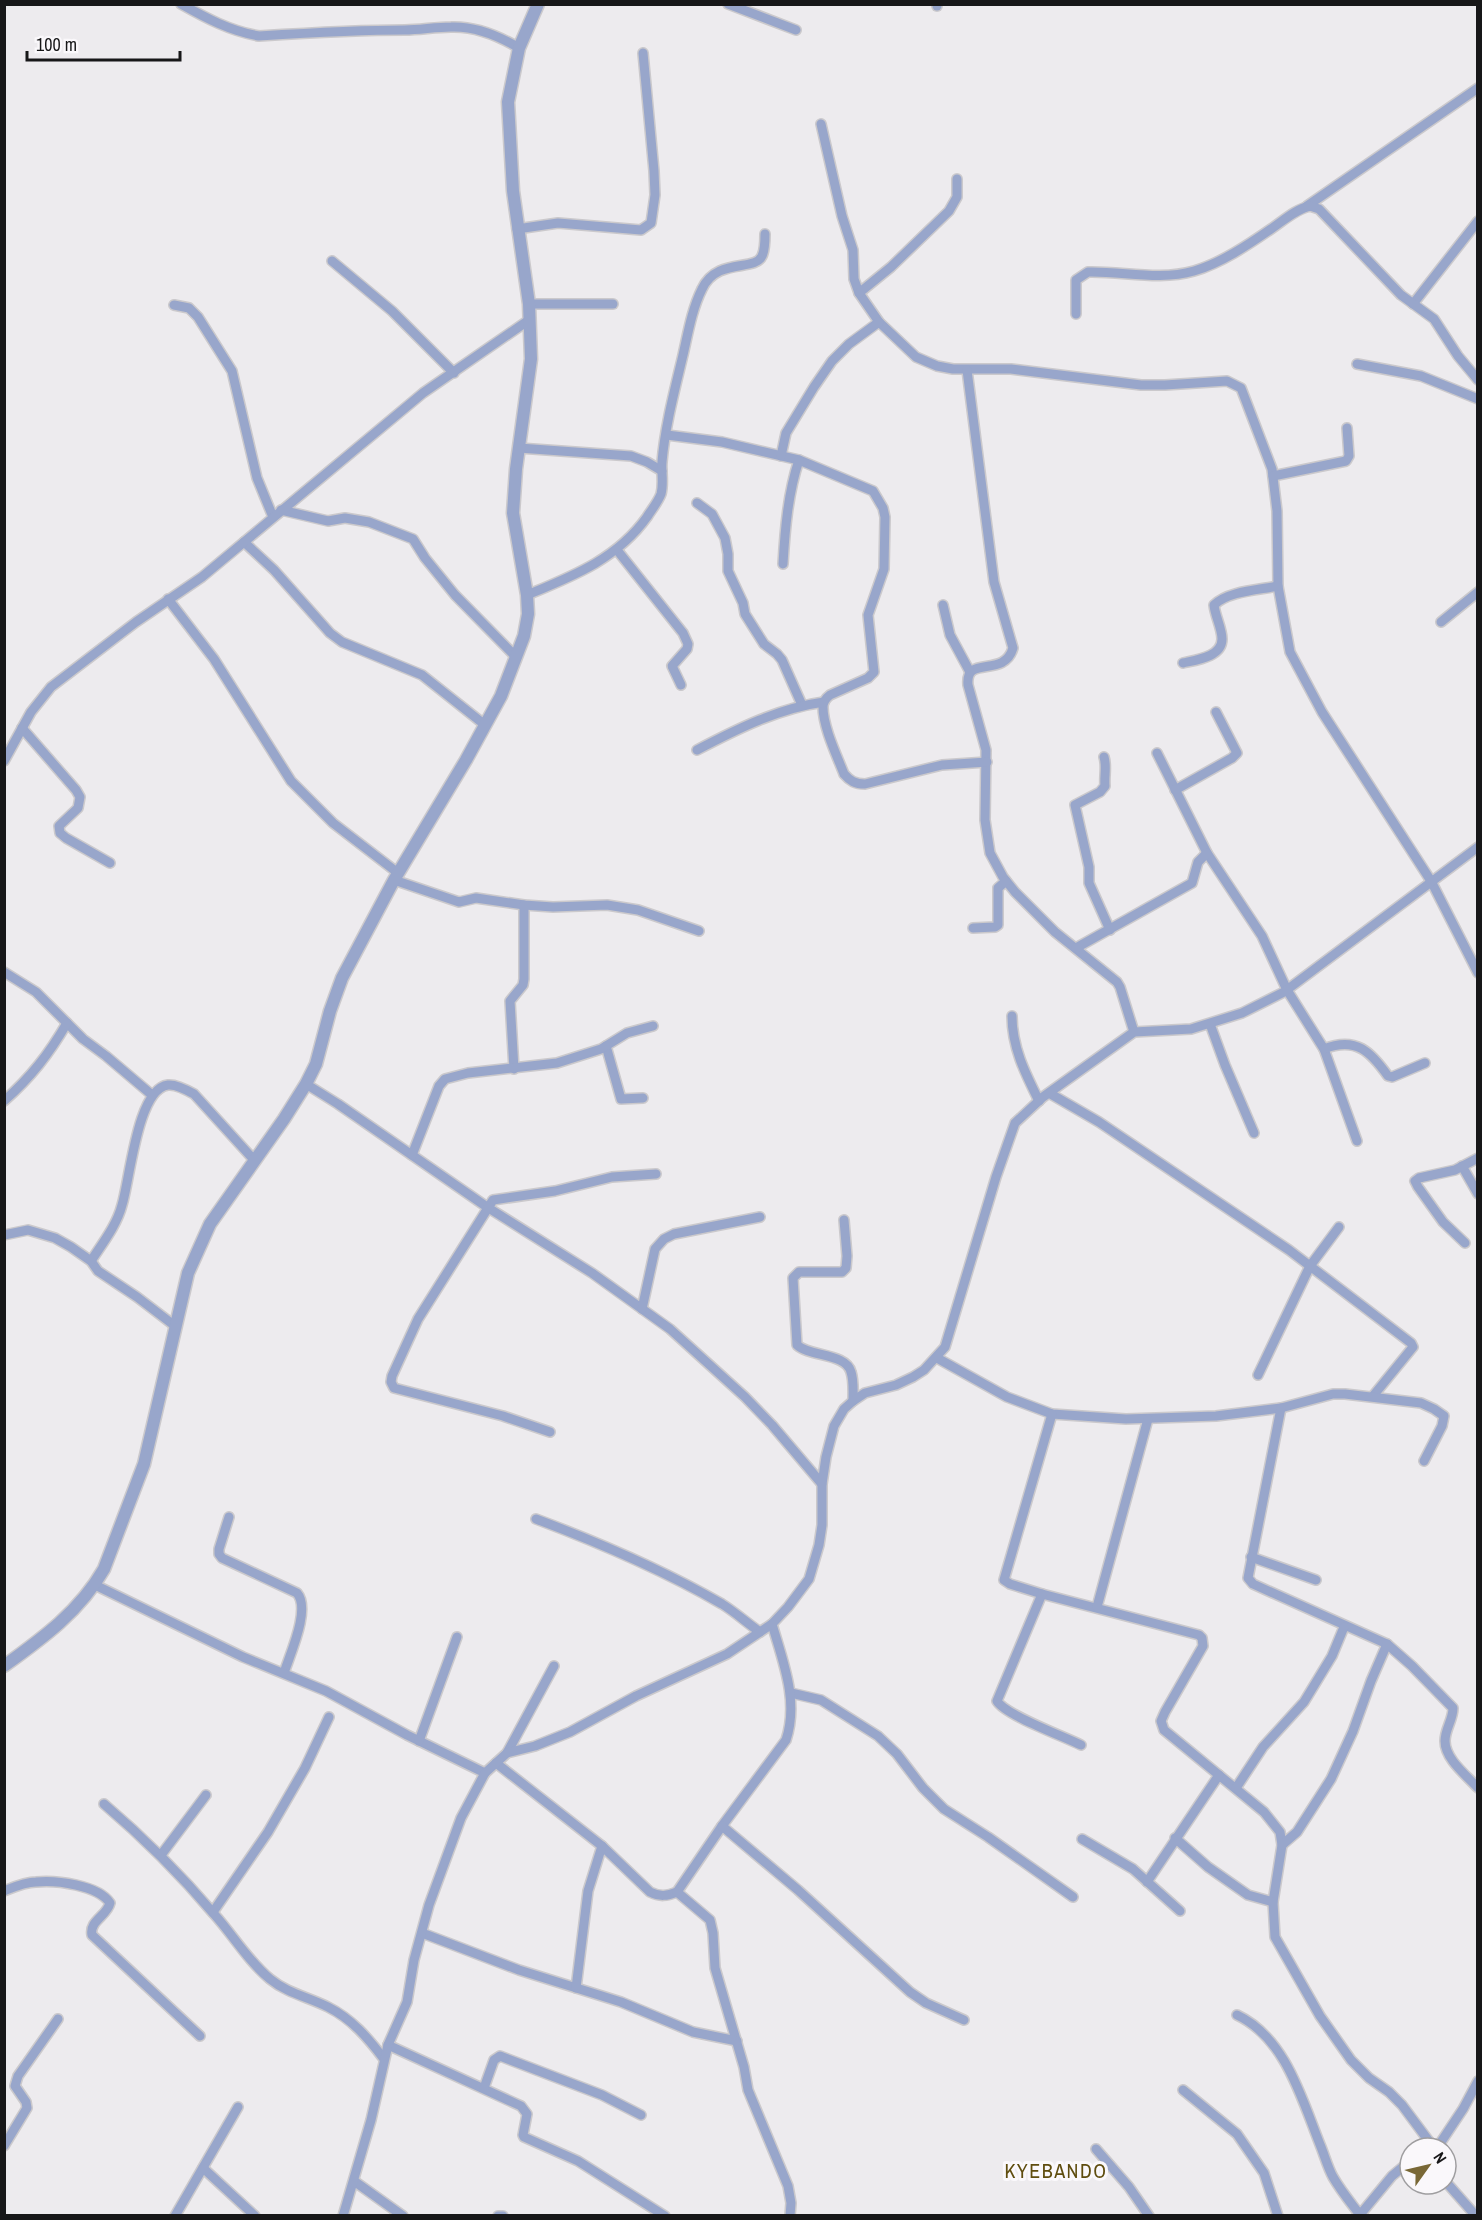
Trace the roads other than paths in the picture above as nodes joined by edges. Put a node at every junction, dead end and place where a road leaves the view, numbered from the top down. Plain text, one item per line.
1 (181, 4) edge
2 (538, 4) edge
3 (728, 4) edge
4 (796, 30) dead end
5 (519, 48) junction
6 (643, 53) dead end
7 (1478, 87) edge
8 (821, 124) dead end
9 (957, 179) dead end
10 (1307, 206) junction
11 (1478, 221) edge
12 (517, 229) junction
13 (765, 234) dead end
14 (332, 261) dead end
15 (859, 293) junction
16 (174, 304) dead end
17 (529, 304) junction
18 (613, 304) dead end
19 (1413, 304) junction
20 (1076, 314) dead end
21 (529, 320) junction
22 (879, 321) junction
23 (1357, 364) dead end
24 (967, 370) junction
25 (454, 373) junction
26 (1478, 380) edge
27 (1476, 394) edge
28 (1347, 428) dead end
29 (667, 435) junction
30 (519, 448) junction
31 (781, 456) junction
32 (800, 460) junction
33 (662, 471) junction
34 (1273, 476) junction
35 (697, 503) dead end
36 (277, 514) junction
37 (244, 542) junction
38 (617, 550) junction
39 (783, 564) dead end
40 (1278, 585) junction
41 (1478, 592) edge
42 (527, 596) junction
43 (168, 599) junction
44 (943, 605) dead end
45 (1441, 622) dead end
46 (516, 657) junction
47 (1183, 663) dead end
48 (970, 672) junction
49 (681, 685) dead end
50 (824, 702) junction
51 (802, 705) junction
52 (1216, 712) dead end
53 (485, 724) junction
54 (22, 728) junction
55 (697, 750) dead end
56 (1157, 753) dead end
57 (1104, 757) dead end
58 (4, 761) edge
59 (987, 762) junction
60 (1175, 790) junction
61 (1478, 847) edge
62 (1207, 853) junction
63 (110, 863) dead end
64 (396, 877) junction
65 (1006, 881) junction
66 (1431, 881) junction
67 (524, 905) junction
68 (973, 928) dead end
69 (1110, 930) junction
70 (699, 932) dead end
71 (1076, 948) junction
72 (4, 972) edge
73 (1478, 974) edge
74 (1287, 990) junction
75 (1012, 1016) dead end
76 (67, 1023) junction
77 (1210, 1024) junction
78 (653, 1026) dead end
79 (1134, 1032) junction
80 (606, 1046) junction
81 (1324, 1049) junction
82 (1425, 1064) dead end
83 (514, 1069) junction
84 (306, 1084) junction
85 (1049, 1093) junction
86 (152, 1095) junction
87 (643, 1098) dead end
88 (4, 1101) edge
89 (1039, 1101) junction
90 (1254, 1133) dead end
91 (1357, 1141) dead end
92 (412, 1155) junction
93 (1478, 1158) edge
94 (255, 1161) junction
95 (1462, 1166) junction
96 (656, 1174) dead end
97 (1478, 1194) edge
98 (487, 1207) junction
99 (760, 1217) dead end
100 (844, 1221) dead end
101 (1339, 1227) dead end
102 (4, 1235) edge
103 (1465, 1243) dead end
104 (91, 1262) junction
105 (1310, 1266) junction
106 (642, 1309) junction
107 (176, 1326) junction
108 (937, 1358) junction
109 (1258, 1375) dead end
110 (1373, 1396) junction
111 (853, 1401) junction
112 (1281, 1408) junction
113 (1052, 1414) junction
114 (1148, 1419) junction
115 (550, 1432) dead end
116 (1424, 1461) dead end
117 (822, 1484) junction
118 (229, 1518) dead end
119 (536, 1519) dead end
120 (1251, 1557) junction
121 (1316, 1580) dead end
122 (95, 1585) junction
123 (1042, 1594) junction
124 (1097, 1607) junction
125 (772, 1624) junction
126 (1344, 1627) junction
127 (760, 1632) junction
128 (457, 1637) dead end
129 (1388, 1644) junction
130 (4, 1666) edge
131 (554, 1666) dead end
132 (285, 1673) junction
133 (791, 1693) junction
134 (329, 1717) dead end
135 (419, 1741) junction
136 (1080, 1745) dead end
137 (507, 1753) junction
138 (496, 1763) junction
139 (485, 1773) junction
140 (1219, 1775) junction
141 (1236, 1788) junction
142 (1478, 1788) edge
143 (206, 1795) dead end
144 (105, 1804) dead end
145 (722, 1826) junction
146 (1175, 1838) junction
147 (1082, 1839) dead end
148 (1282, 1845) junction
149 (602, 1846) junction
150 (161, 1855) junction
151 (1147, 1882) junction
152 (4, 1891) edge
153 (677, 1892) junction
154 (1073, 1897) dead end
155 (1273, 1902) junction
156 (1180, 1911) dead end
157 (213, 1912) junction
158 (422, 1933) junction
159 (576, 1988) junction
160 (1237, 2015) dead end
161 (58, 2019) dead end
162 (964, 2020) dead end
163 (200, 2036) dead end
164 (737, 2041) junction
165 (388, 2045) junction
166 (384, 2059) junction
167 (1478, 2080) edge
168 (484, 2088) junction
169 (1184, 2090) dead end
170 (238, 2107) dead end
171 (641, 2115) dead end
172 (1423, 2136) edge
173 (1441, 2136) edge
174 (4, 2146) edge
175 (1096, 2150) dead end
176 (203, 2168) junction
177 (1398, 2171) edge
178 (354, 2181) junction
179 (1458, 2196) edge
180 (1359, 2215) edge
181 (175, 2216) edge
182 (255, 2216) edge
183 (343, 2216) edge
184 (403, 2216) edge
185 (498, 2216) edge
186 (503, 2216) edge
187 (665, 2216) edge
188 (790, 2216) edge
189 (1149, 2216) edge
190 (1278, 2216) edge
191 (1476, 2216) edge

1 - 5 street
2 - 5 street
3 - 4 street
5 - 12 street
6 - 12 street
7 - 10 street
8 - 15 street
9 - 15 street
10 - 19 street
10 - 20 street
11 - 19 street
12 - 17 street
13 - 29 street
14 - 25 street
15 - 22 street
16 - 36 street
17 - 18 street
17 - 21 street
19 - 26 street
21 - 25 street
21 - 30 street
22 - 24 street
22 - 31 street
23 - 27 street
24 - 34 street
24 - 48 street
25 - 36 street
28 - 34 street
29 - 31 street
29 - 33 street
30 - 33 street
30 - 42 street
31 - 32 street
32 - 39 street
32 - 50 street
33 - 38 street
34 - 40 street
35 - 51 street
36 - 37 street
36 - 46 street
37 - 43 street
37 - 53 street
38 - 42 street
38 - 49 street
40 - 47 street
40 - 66 street
41 - 45 street
42 - 46 street
43 - 54 street
43 - 64 street
44 - 48 street
46 - 53 street
48 - 59 street
50 - 51 street
50 - 59 street
51 - 55 street
52 - 60 street
53 - 64 street
54 - 58 street
54 - 63 street
56 - 60 street
57 - 69 street
59 - 65 street
60 - 62 street
61 - 66 street
62 - 69 street
62 - 74 street
64 - 67 street
64 - 84 street
65 - 68 street
65 - 71 street
66 - 73 street
66 - 74 street
67 - 70 street
67 - 83 street
69 - 71 street
71 - 79 street
72 - 76 street
74 - 77 street
74 - 81 street
75 - 89 street
76 - 86 street
76 - 88 street
77 - 79 street
77 - 90 street
78 - 80 street
79 - 85 street
80 - 83 street
80 - 87 street
81 - 82 street
81 - 91 street
83 - 92 street
84 - 92 street
84 - 94 street
85 - 89 street
85 - 105 street
86 - 94 street
86 - 104 street
89 - 108 street
92 - 98 street
93 - 95 street
94 - 107 street
95 - 97 street
95 - 103 street
96 - 98 street
98 - 106 street
98 - 115 street
99 - 106 street
100 - 111 street
101 - 105 street
102 - 104 street
104 - 107 street
105 - 109 street
105 - 110 street
106 - 117 street
107 - 122 street
108 - 111 street
108 - 113 street
110 - 112 street
110 - 116 street
111 - 117 street
112 - 114 street
112 - 120 street
113 - 114 street
113 - 123 street
114 - 124 street
117 - 125 street
118 - 132 street
119 - 127 street
120 - 121 street
120 - 126 street
122 - 130 street
122 - 132 street
123 - 124 street
123 - 136 street
124 - 140 street
125 - 127 street
125 - 133 street
126 - 129 street
126 - 141 street
127 - 137 street
128 - 135 street
129 - 142 street
129 - 148 street
131 - 137 street
132 - 135 street
133 - 145 street
133 - 154 street
134 - 157 street
135 - 139 street
137 - 138 street
138 - 139 street
138 - 149 street
139 - 158 street
140 - 141 street
140 - 146 street
141 - 148 street
143 - 150 street
144 - 150 street
145 - 153 street
145 - 162 street
146 - 151 street
146 - 155 street
147 - 151 street
148 - 155 street
149 - 153 street
149 - 159 street
150 - 157 street
151 - 156 street
152 - 163 street
153 - 164 street
155 - 172 street
157 - 166 street
158 - 159 street
158 - 165 street
159 - 164 street
160 - 180 street
161 - 174 street
164 - 188 street
165 - 166 street
165 - 168 street
166 - 178 street
167 - 173 street
168 - 171 street
168 - 187 street
169 - 190 street
170 - 176 street
175 - 189 street
176 - 181 street
176 - 182 street
177 - 180 street
178 - 183 street
178 - 184 street
179 - 191 street
185 - 186 street

